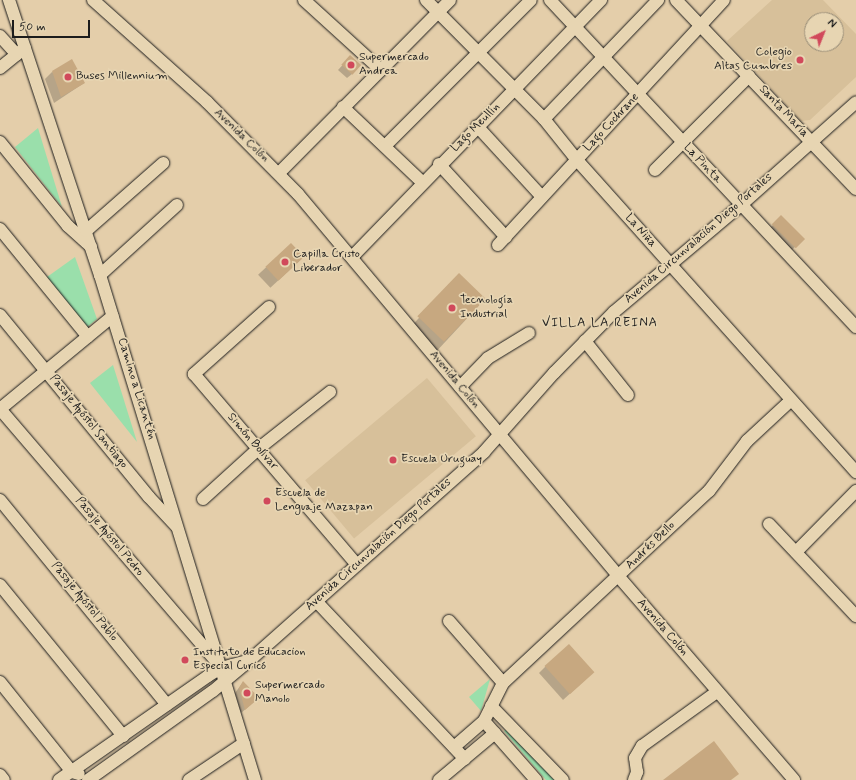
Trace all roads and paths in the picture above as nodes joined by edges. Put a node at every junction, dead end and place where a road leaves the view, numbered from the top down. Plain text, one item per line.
1 (9, 0) edge
2 (93, 0) edge
3 (304, 0) edge
4 (426, 0) edge
5 (450, 0) edge
6 (531, 0) edge
7 (550, 0) edge
8 (601, 0) edge
9 (658, 0) edge
10 (676, 0) edge
11 (724, 0) edge
12 (438, 12) junction
13 (701, 25) junction
14 (575, 27) junction
15 (0, 36) edge
16 (21, 51) junction
17 (478, 52) junction
18 (605, 57) junction
19 (0, 68) edge
20 (380, 70) junction
21 (749, 76) junction
22 (515, 88) junction
23 (639, 94) junction
24 (856, 102) edge
25 (343, 107) junction
26 (544, 119) junction
27 (477, 126) junction
28 (0, 142) edge
29 (682, 142) junction
30 (811, 142) junction
31 (385, 146) junction
32 (577, 160) junction
33 (163, 163) dead end
34 (440, 164) junction
35 (655, 170) dead end
36 (279, 173) junction
37 (422, 182) junction
38 (856, 189) edge
39 (542, 198) junction
40 (177, 205) dead end
41 (740, 205) junction
42 (0, 228) edge
43 (86, 231) junction
44 (91, 247) junction
45 (352, 257) junction
46 (671, 266) junction
47 (100, 275) junction
48 (269, 307) dead end
49 (0, 315) edge
50 (113, 316) junction
51 (856, 327) edge
52 (529, 333) dead end
53 (88, 337) junction
54 (585, 341) junction
55 (46, 371) junction
56 (460, 387) junction
57 (330, 392) dead end
58 (628, 395) dead end
59 (790, 401) junction
60 (0, 409) edge
61 (499, 435) junction
62 (258, 449) junction
63 (856, 472) edge
64 (856, 491) edge
65 (203, 499) dead end
66 (0, 500) edge
67 (769, 524) dead end
68 (178, 528) junction
69 (796, 552) junction
70 (357, 565) junction
71 (619, 577) junction
72 (0, 585) edge
73 (316, 601) junction
74 (856, 616) edge
75 (449, 621) dead end
76 (250, 660) junction
77 (220, 666) junction
78 (225, 681) junction
79 (0, 682) edge
80 (503, 683) junction
81 (717, 692) junction
82 (167, 705) junction
83 (491, 706) junction
84 (484, 721) junction
85 (495, 733) junction
86 (123, 736) junction
87 (244, 743) junction
88 (454, 747) junction
89 (465, 759) junction
90 (72, 772) junction
91 (0, 775) edge
92 (4, 780) edge
93 (59, 780) edge
94 (89, 780) edge
95 (189, 780) edge
96 (255, 780) edge
97 (439, 780) edge
98 (536, 780) edge
99 (563, 780) edge
100 (634, 780) edge
101 (794, 780) edge

1 - 16 street, Camino a Licantén
2 - 36 street, Avenida Colón
3 - 20 street
4 - 12 street, La Niña
5 - 12 street
6 - 17 street
7 - 14 street, La Pinta
8 - 14 street, Lago Meullín
9 - 18 street
10 - 13 street, Santa María
11 - 13 street, Lago Cochrane
12 - 17 street, La Niña
12 - 20 street
13 - 21 street, Santa María
13 - 23 street, Lago Cochrane
14 - 18 street, La Pinta
14 - 22 street, Lago Meullín
15 - 16 street
16 - 19 street
16 - 43 street, Camino a Licantén
17 - 22 street, La Niña
17 - 31 street
18 - 23 street, La Pinta
18 - 26 street
20 - 25 street
21 - 29 street
21 - 30 street, Santa María
22 - 26 street, La Niña
22 - 27 street, Lago Meullín
23 - 29 street, La Pinta
23 - 32 street, Lago Cochrane
24 - 30 street, Avenida Circunvalación Diego Portales
25 - 31 street
25 - 36 street
26 - 32 street, La Niña
27 - 34 street, Lago Meullín
27 - 39 street
28 - 44 street
29 - 35 street
29 - 41 street, La Pinta
30 - 38 street, Santa María
30 - 41 street, Avenida Circunvalación Diego Portales
31 - 37 street
32 - 39 street, Lago Cochrane
32 - 46 street, La Niña
33 - 43 street
34 - 37 street, Lago Meullín
34 - 39 street, Lago Cochrane
36 - 45 street, Avenida Colón
37 - 45 street, Lago Meullín
40 - 47 street
41 - 46 street, Avenida Circunvalación Diego Portales
41 - 51 street, La Pinta
42 - 53 street
43 - 44 street, Camino a Licantén
44 - 47 street, Camino a Licantén
45 - 56 street, Avenida Colón
46 - 54 street, Avenida Circunvalación Diego Portales
46 - 59 street, La Niña
47 - 50 street, Camino a Licantén
48 - 62 street, Simón Bolívar
49 - 55 street, Pasaje Apóstol Santiago
50 - 53 street
50 - 68 street, Camino a Licantén
52 - 56 street
53 - 55 street
54 - 58 street
54 - 61 street, Avenida Circunvalación Diego Portales
55 - 60 street
55 - 68 street, Pasaje Apóstol Santiago
56 - 61 street, Avenida Colón
57 - 62 street
59 - 63 street, La Niña
59 - 71 street, Andrés Bello
60 - 77 street, Pasaje Apóstol Pedro
61 - 70 street, Avenida Circunvalación Diego Portales
61 - 71 street, Avenida Colón
62 - 65 street
62 - 70 street, Simón Bolívar
64 - 69 street
66 - 82 street, Pasaje Apóstol Pablo
67 - 69 street
68 - 77 street, Camino a Licantén
69 - 74 street
70 - 73 street, Avenida Circunvalación Diego Portales
71 - 80 street, Andrés Bello
71 - 81 street, Avenida Colón
72 - 86 street
73 - 76 street, Avenida Circunvalación Diego Portales
73 - 88 street
75 - 80 street
76 - 77 street, Avenida Circunvalación Diego Portales
76 - 78 street, Avenida Circunvalación Diego Portales
77 - 78 street, Camino a Licantén
77 - 82 street, Avenida Circunvalación Diego Portales
78 - 87 street, Camino a Licantén
78 - 94 street, Avenida Circunvalación Diego Portales
79 - 90 street
80 - 83 street, Andrés Bello
81 - 100 street
81 - 101 street, Avenida Colón
82 - 86 street, Avenida Circunvalación Diego Portales
83 - 84 street, Andrés Bello
83 - 99 street
84 - 85 street
84 - 88 street, Andrés Bello
85 - 89 street
85 - 98 street
86 - 90 street, Avenida Circunvalación Diego Portales
87 - 95 street
87 - 96 street, Camino a Licantén
88 - 89 street
89 - 97 street
90 - 93 street, Avenida Circunvalación Diego Portales
90 - 94 street
91 - 92 street

